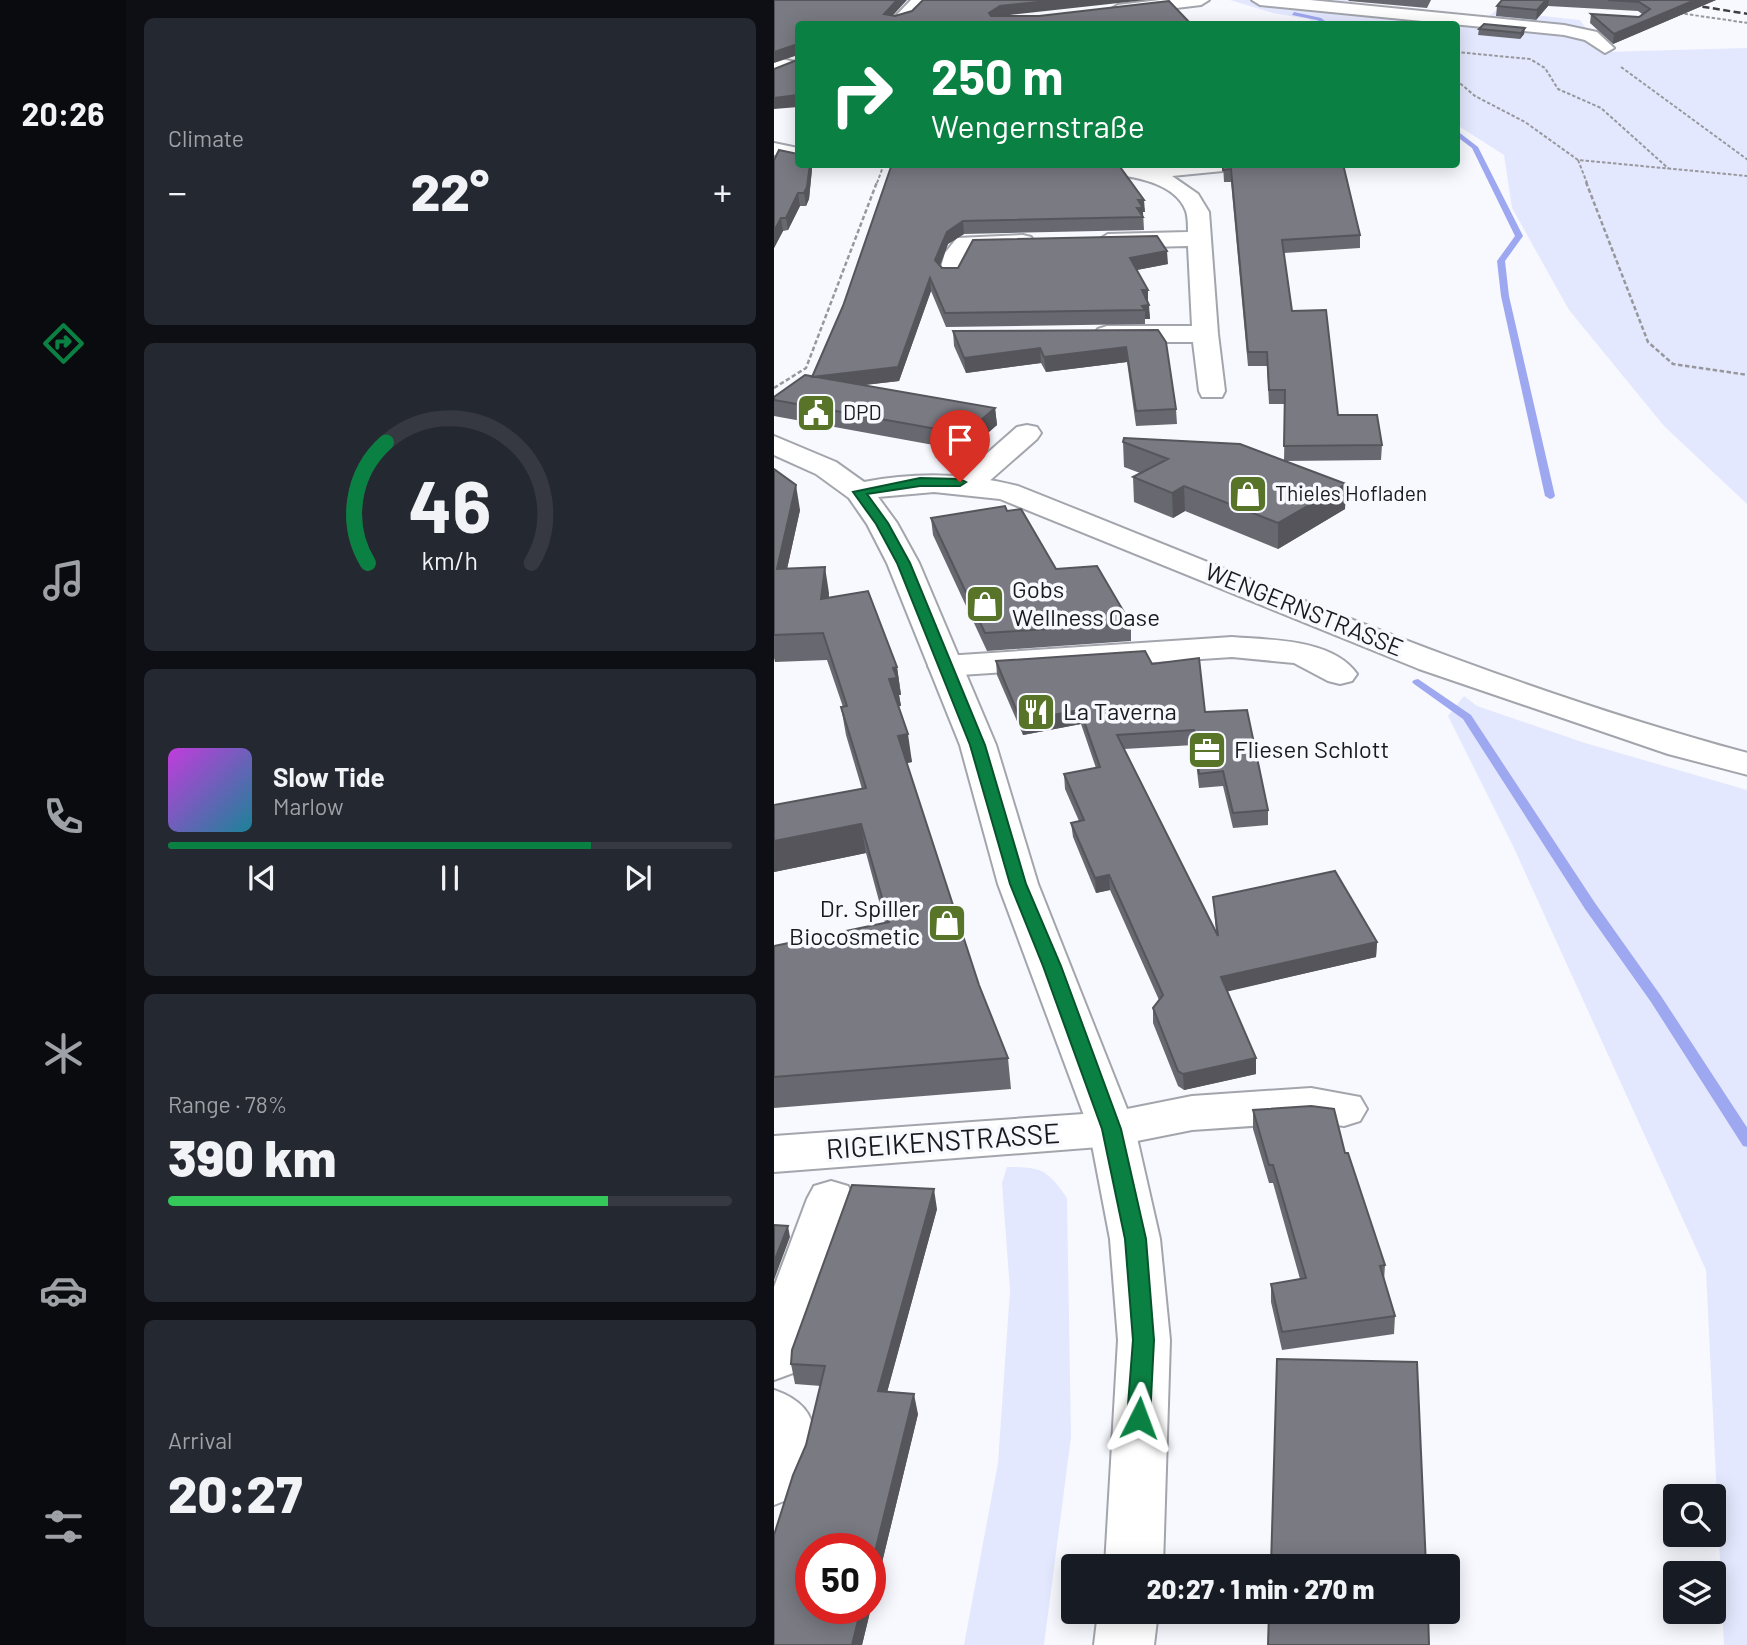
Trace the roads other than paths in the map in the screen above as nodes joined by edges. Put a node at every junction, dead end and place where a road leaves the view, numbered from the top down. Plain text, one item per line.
1 (1201, 0) edge
2 (1260, 0) edge
3 (923, 1) edge
4 (1528, 9) edge
5 (1094, 13) edge
6 (1573, 14) dead end
7 (900, 21) edge
8 (1605, 48) road end
9 (1106, 168) edge
10 (1191, 168) edge
11 (1138, 173) junction
12 (1199, 239) junction
13 (1089, 241) edge
14 (1048, 242) edge
15 (951, 274) edge
16 (1080, 334) edge
17 (1205, 334) junction
18 (1212, 391) dead end
19 (1027, 433) dead end
20 (774, 445) edge
21 (969, 484) junction
22 (859, 492) junction
23 (945, 666) junction
24 (1340, 674) dead end
25 (1747, 762) edge
26 (1344, 1109) dead end
27 (1112, 1129) junction
28 (774, 1154) edge
29 (831, 1199) dead end
30 (774, 1358) edge
31 (774, 1413) edge
32 (774, 1480) edge
33 (1135, 1554) edge
34 (1127, 1624) edge
35 (1124, 1645) edge

1 - 5 street
2 - 8 street
3 - 7 street
4 - 6 street
9 - 11 street
10 - 11 street
11 - 12 street
12 - 13 street
12 - 17 street
14 - 15 street
16 - 17 street
17 - 18 street
19 - 21 street
20 - 22 street
21 - 22 street, WENGERNSTRASSE
21 - 25 street, WENGERNSTRASSE
22 - 23 street
23 - 24 street
23 - 27 street
26 - 27 street, RIGEIKENSTRASSE
27 - 28 street, RIGEIKENSTRASSE
27 - 33 street
29 - 30 street, RIGEIKENSTRASSE
31 - 32 street
34 - 35 street

